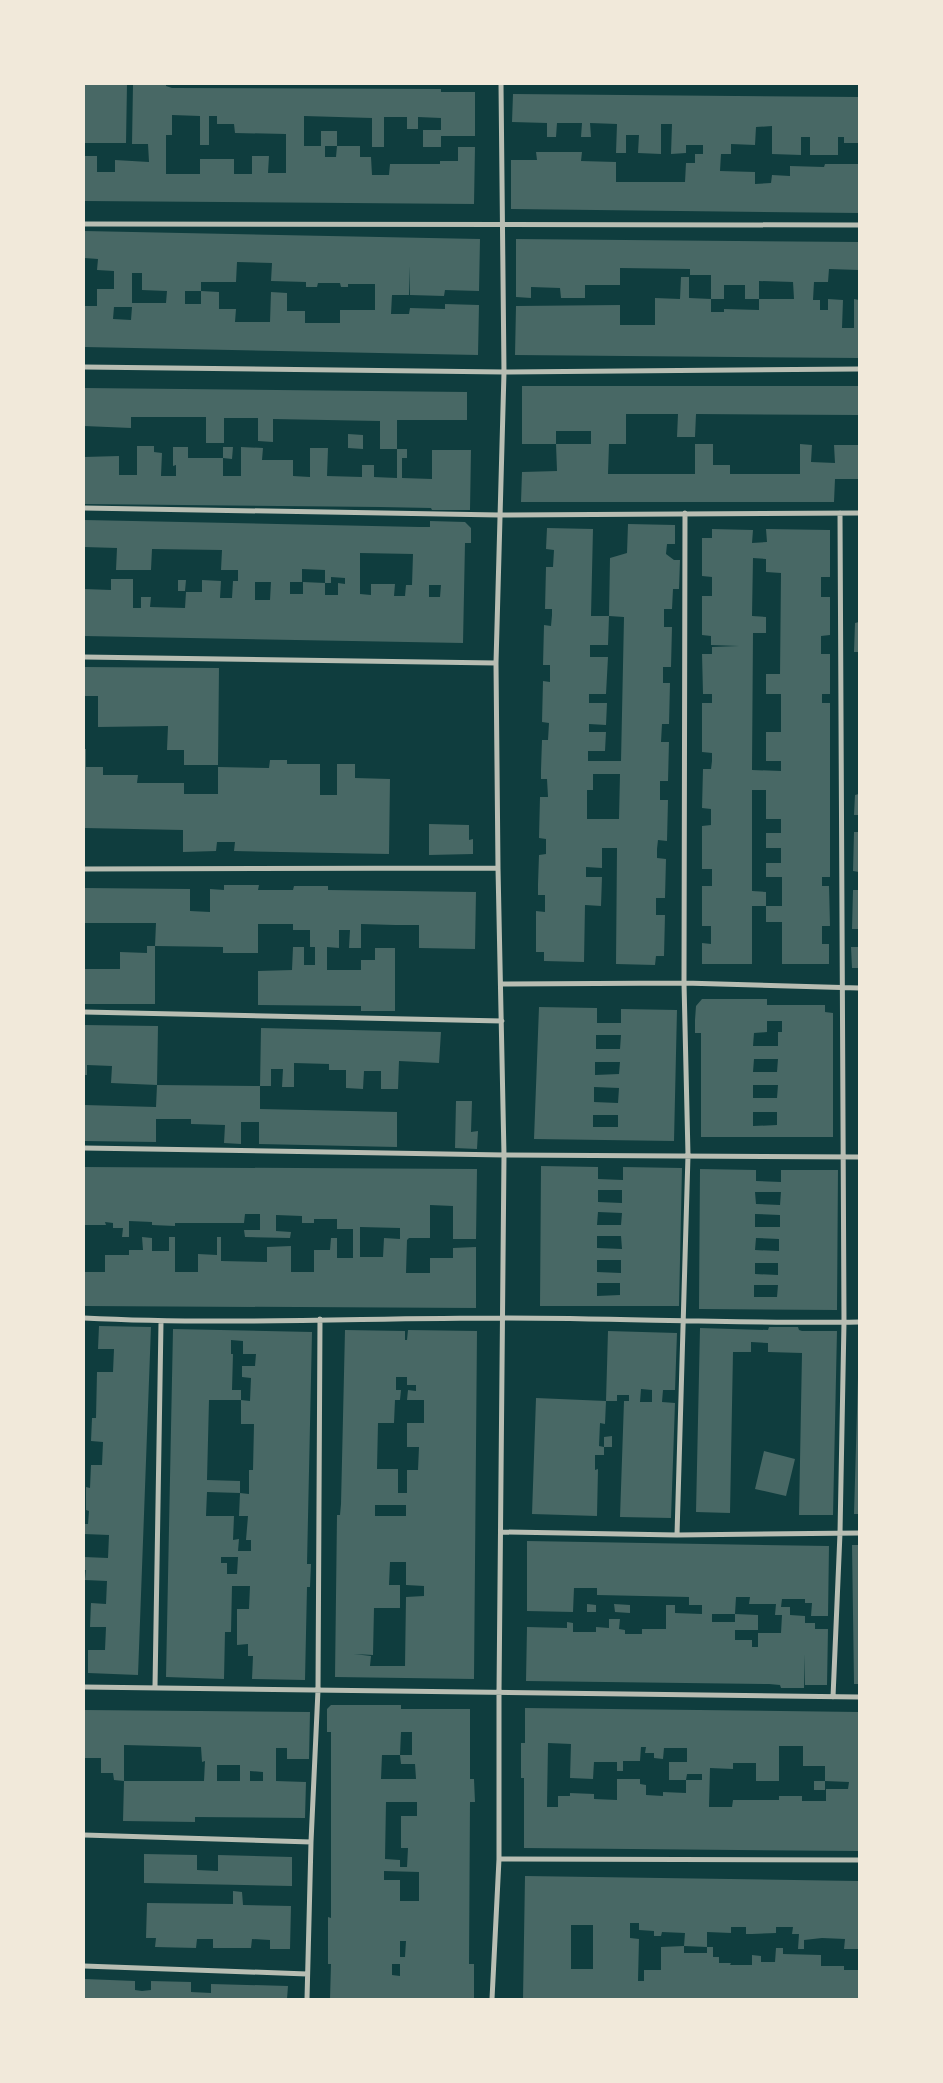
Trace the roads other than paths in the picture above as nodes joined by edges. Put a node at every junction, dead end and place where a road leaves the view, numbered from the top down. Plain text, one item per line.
1 (501, 84) edge
2 (84, 224) edge
3 (859, 225) edge
4 (501, 226) junction
5 (84, 367) edge
6 (859, 369) edge
7 (504, 372) junction
8 (84, 508) edge
9 (686, 513) junction
10 (840, 513) junction
11 (859, 513) edge
12 (499, 515) junction
13 (84, 657) edge
14 (496, 663) junction
15 (498, 868) junction
16 (84, 869) edge
17 (502, 984) junction
18 (684, 984) junction
19 (842, 988) junction
20 (859, 988) edge
21 (84, 1012) edge
22 (502, 1020) junction
23 (84, 1148) edge
24 (504, 1155) junction
25 (688, 1155) junction
26 (842, 1157) junction
27 (859, 1157) edge
28 (84, 1318) edge
29 (502, 1318) junction
30 (320, 1319) junction
31 (161, 1322) junction
32 (683, 1322) junction
33 (844, 1322) junction
34 (859, 1322) edge
35 (501, 1532) junction
36 (840, 1533) junction
37 (859, 1533) edge
38 (676, 1534) junction
39 (84, 1688) edge
40 (155, 1688) junction
41 (318, 1690) junction
42 (499, 1692) junction
43 (832, 1697) junction
44 (859, 1697) edge
45 (84, 1835) edge
46 (311, 1842) junction
47 (499, 1859) junction
48 (859, 1860) edge
49 (84, 1966) edge
50 (308, 1974) junction
51 (307, 1999) edge
52 (492, 1999) edge

1 - 4 street
2 - 4 street
3 - 4 street
4 - 7 street
5 - 7 street
6 - 7 street
7 - 12 street
8 - 12 street
9 - 10 street
9 - 12 street
9 - 18 street
10 - 11 street
10 - 19 street
12 - 14 street
13 - 14 street
14 - 15 street
15 - 16 street
15 - 17 street
17 - 18 street
17 - 22 street
18 - 19 street
18 - 25 street
19 - 20 street
19 - 26 street
21 - 22 street
22 - 24 street
23 - 24 street
24 - 25 street
24 - 29 street
25 - 26 street
25 - 32 street
26 - 27 street
26 - 33 street
28 - 31 street
29 - 30 street
29 - 32 street
29 - 35 street
30 - 31 street
30 - 41 street
31 - 40 street
32 - 33 street
32 - 38 street
33 - 34 street
33 - 36 street
35 - 38 street
35 - 42 street
36 - 37 street
36 - 38 street
36 - 43 street
39 - 40 street
40 - 41 street
41 - 42 street
41 - 46 street
42 - 43 street
42 - 47 street
43 - 44 street
45 - 46 street
46 - 50 street
47 - 48 street
47 - 52 street
49 - 50 street
50 - 51 street

